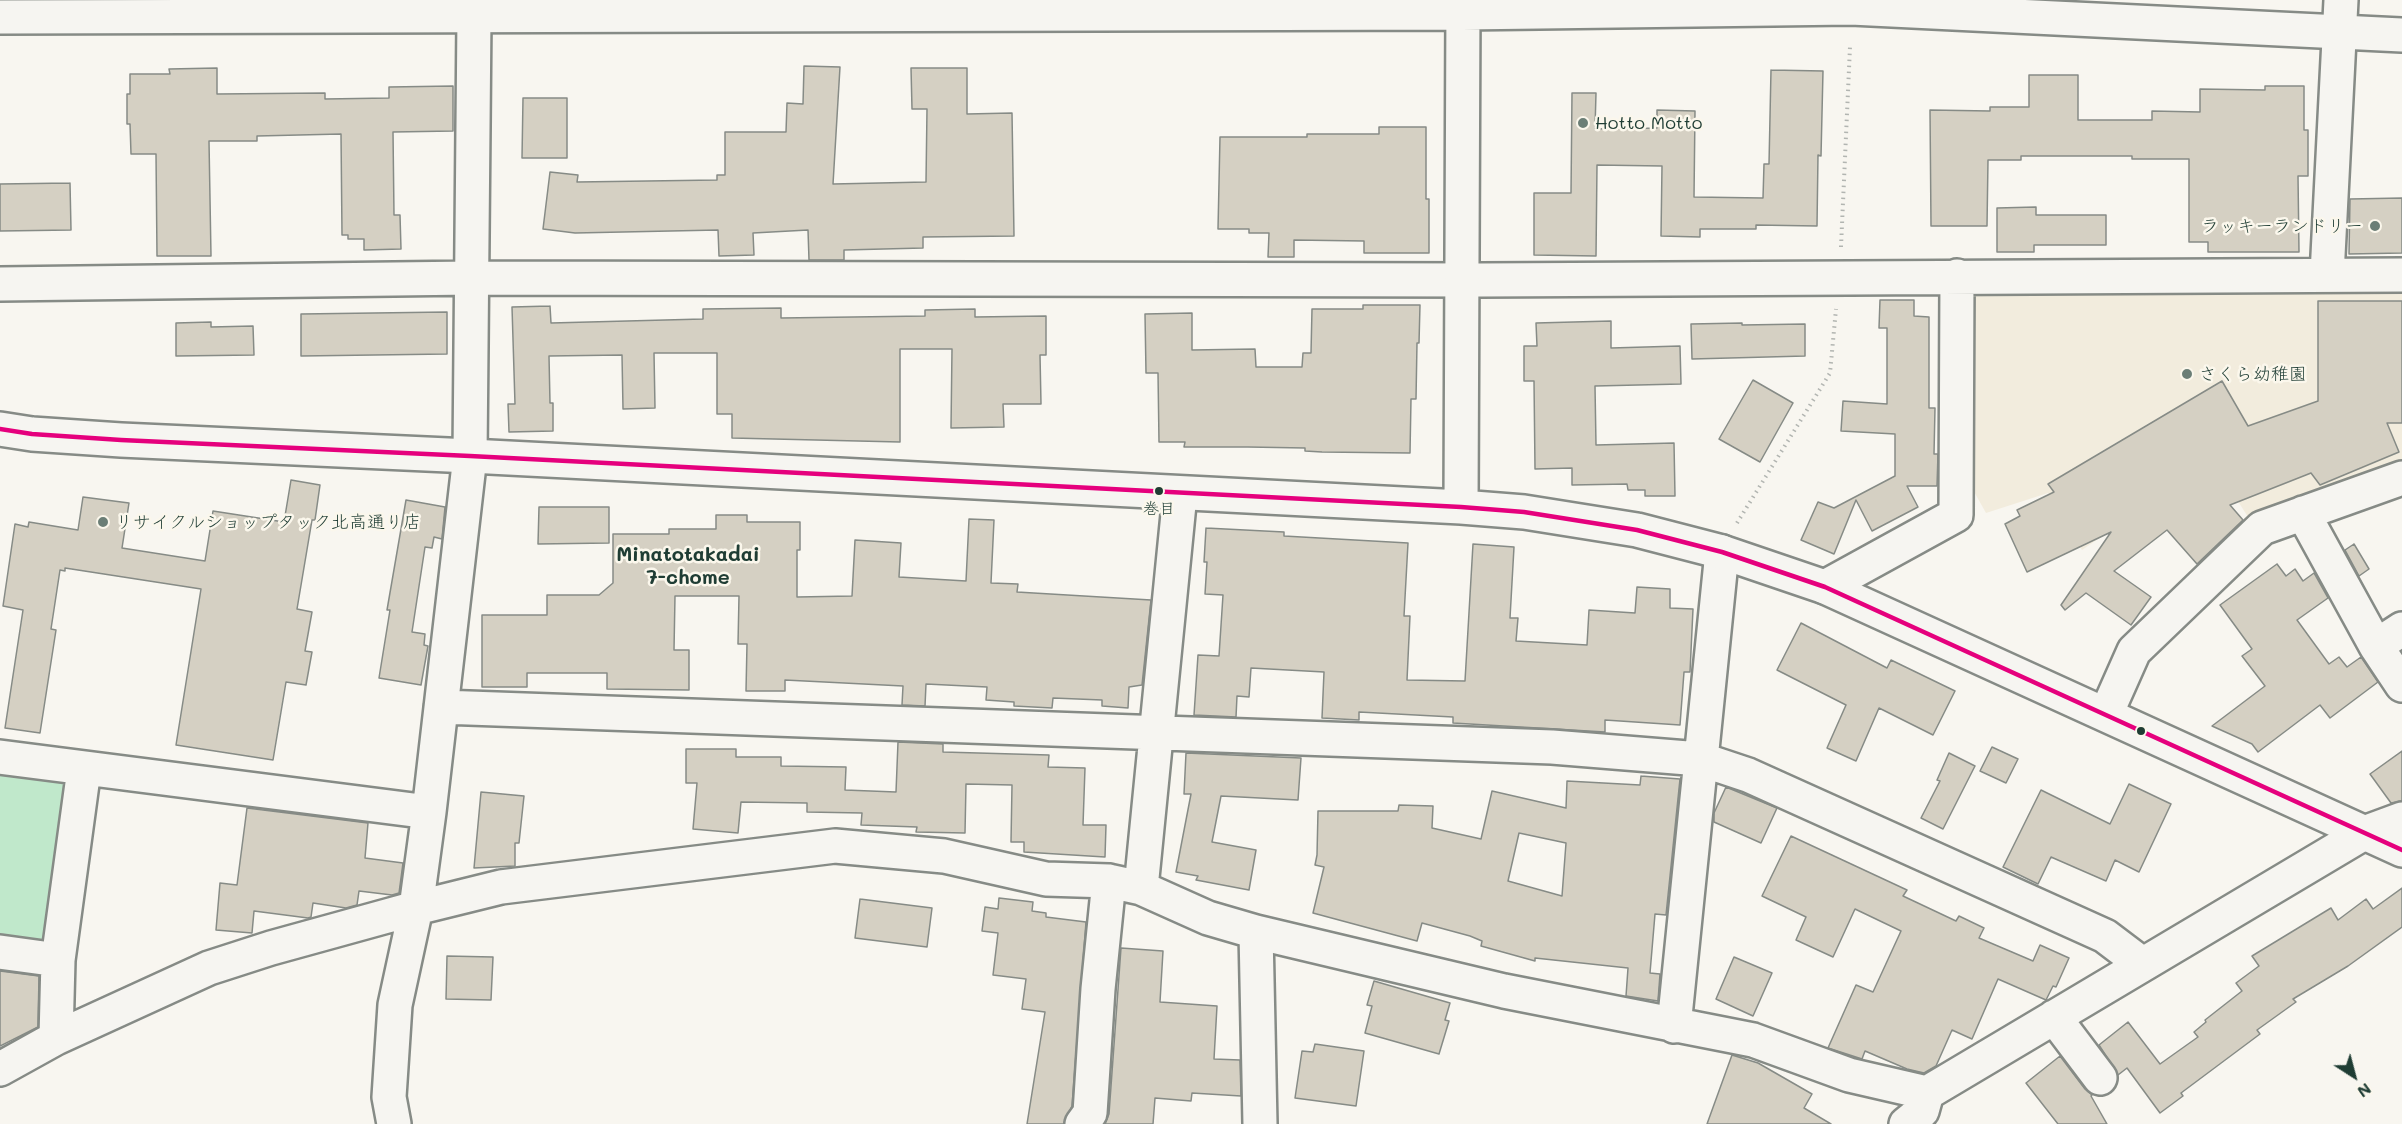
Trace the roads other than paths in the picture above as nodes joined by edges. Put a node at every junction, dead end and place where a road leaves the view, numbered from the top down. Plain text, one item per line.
1 (2341, 0) edge
2 (1463, 7) edge
3 (308, 8) edge
4 (474, 16) junction
5 (0, 17) edge
6 (2340, 32) junction
7 (2402, 35) edge
8 (2327, 275) junction
9 (2402, 275) edge
10 (1957, 276) junction
11 (473, 278) junction
12 (1463, 280) junction
13 (0, 284) edge
14 (0, 429) edge
15 (470, 456) junction
16 (2402, 478) edge
17 (1180, 494) junction
18 (1461, 507) junction
19 (2303, 513) junction
20 (1722, 552) junction
21 (1825, 586) junction
22 (2389, 637) edge
23 (2402, 685) edge
24 (441, 707) junction
25 (2106, 714) junction
26 (1155, 734) junction
27 (0, 757) edge
28 (1700, 759) junction
29 (84, 769) junction
30 (429, 812) junction
31 (2402, 819) edge
32 (2364, 833) junction
33 (2402, 850) edge
34 (1125, 885) junction
35 (416, 908) junction
36 (1256, 932) junction
37 (0, 952) edge
38 (58, 960) junction
39 (2142, 964) junction
40 (2054, 1017) junction
41 (1674, 1026) junction
42 (56, 1038) junction
43 (0, 1069) edge
44 (2100, 1078) dead end
45 (1927, 1093) junction
46 (394, 1124) edge
47 (1082, 1124) edge
48 (1260, 1124) edge
49 (1905, 1124) edge

1 - 6 street
2 - 4 street
2 - 6 street
2 - 12 street
3 - 4 street
3 - 5 street
4 - 11 street
6 - 7 street
6 - 8 street
8 - 9 street
8 - 10 street
10 - 12 street
10 - 21 street
11 - 12 street
11 - 13 street
11 - 15 street
12 - 18 street
14 - 15 street
15 - 17 street
15 - 24 street
16 - 19 street
17 - 18 street
17 - 26 street
18 - 20 street
19 - 22 street
19 - 25 street
20 - 21 street
20 - 28 street
21 - 25 street
22 - 23 street
24 - 26 street
24 - 30 street
25 - 32 street
26 - 28 street
26 - 34 street
27 - 29 street
28 - 39 street
28 - 41 street
29 - 30 street
29 - 38 street
30 - 35 street
31 - 32 street
32 - 33 street
32 - 39 street
34 - 35 street
34 - 36 street
34 - 47 street
35 - 42 street
35 - 46 street
36 - 41 street
36 - 48 street
37 - 38 street
38 - 42 street
39 - 40 street
40 - 44 street
40 - 45 street
41 - 45 street
42 - 43 street
45 - 49 street

